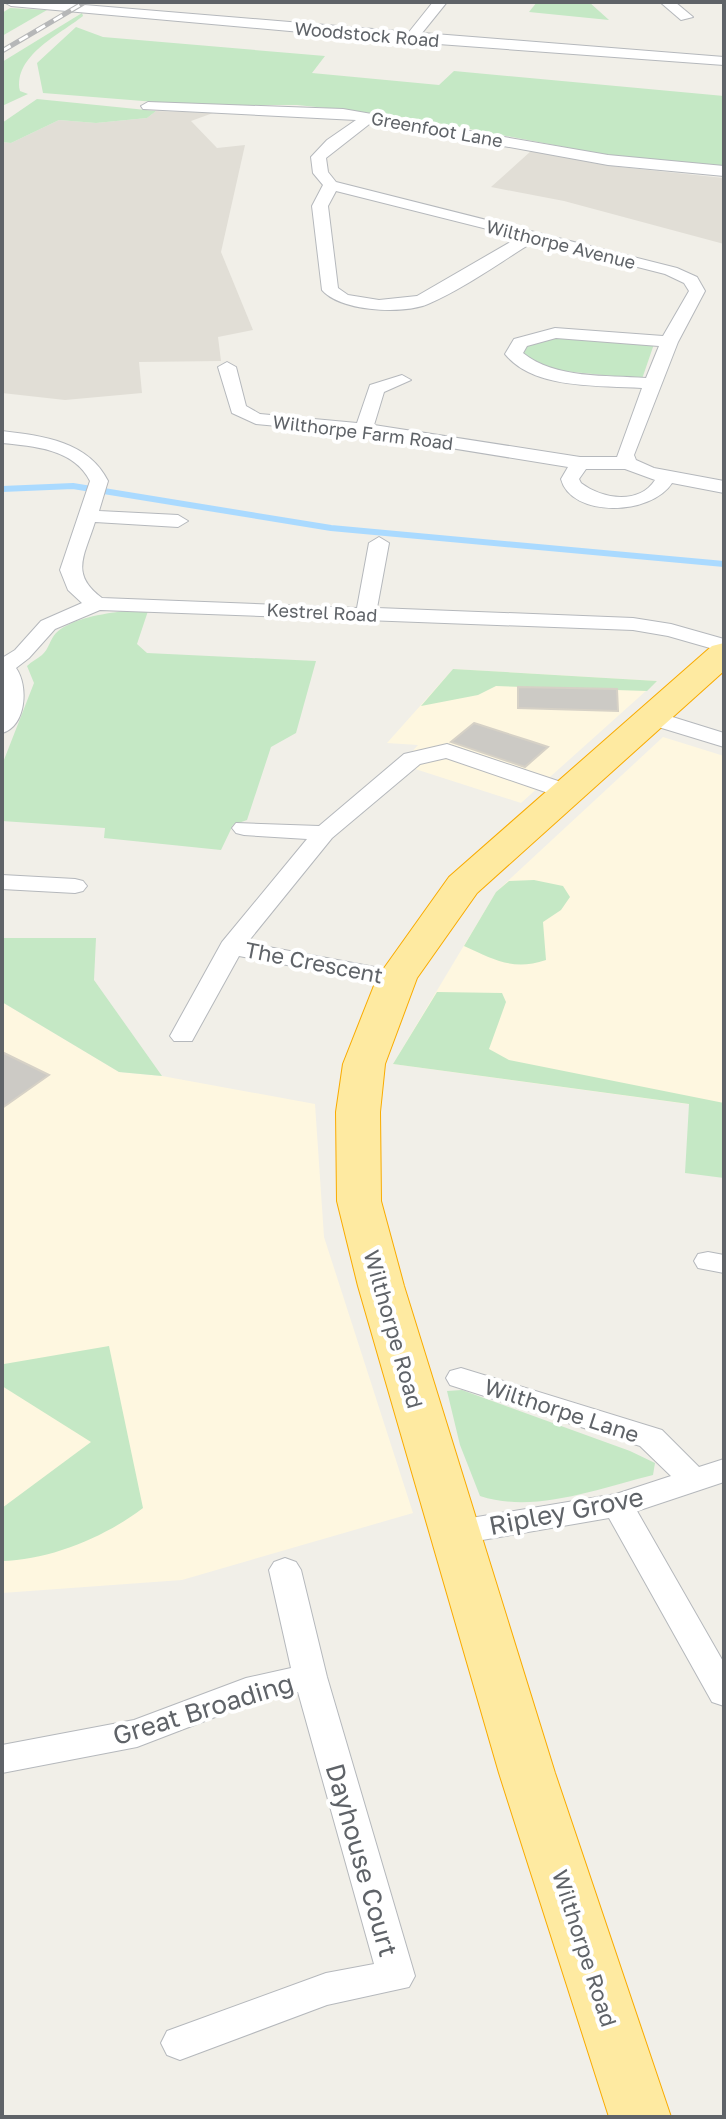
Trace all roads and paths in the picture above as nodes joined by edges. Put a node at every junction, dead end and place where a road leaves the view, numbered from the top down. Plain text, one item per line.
1 (11, 2) edge
2 (194, 2) edge
3 (440, 2) edge
4 (667, 2) edge
5 (686, 17) dead end
6 (177, 18) junction
7 (411, 38) junction
8 (724, 61) edge
9 (148, 106) dead end
10 (370, 117) junction
11 (724, 171) edge
12 (331, 185) junction
13 (531, 237) junction
14 (669, 342) junction
15 (227, 367) dead end
16 (402, 380) dead end
17 (653, 384) junction
18 (364, 429) junction
19 (2, 437) edge
20 (580, 463) junction
21 (628, 463) junction
22 (667, 477) junction
23 (724, 487) edge
24 (93, 499) junction
25 (178, 521) dead end
26 (379, 543) dead end
27 (97, 604) junction
28 (366, 613) junction
29 (724, 646) edge
30 (724, 653) edge
31 (3, 666) edge
32 (650, 717) junction
33 (2, 726) edge
34 (724, 740) edge
35 (565, 791) junction
36 (244, 828) dead end
37 (324, 833) junction
38 (12, 877) edge
39 (75, 886) dead end
40 (231, 947) junction
41 (397, 978) junction
42 (183, 1036) dead end
43 (461, 1378) dead end
44 (710, 1476) edge
45 (618, 1505) junction
46 (453, 1533) junction
47 (285, 1570) dead end
48 (310, 1677) junction
49 (724, 1693) edge
50 (2, 1759) edge
51 (180, 2043) dead end
52 (640, 2117) edge

1 - 6 street, Woodstock Road
2 - 6 street
3 - 7 street
4 - 5 street
6 - 7 street, Woodstock Road
7 - 8 street, Woodstock Road
9 - 10 street, Greenfoot Lane
10 - 11 street, Greenfoot Lane
10 - 12 street
12 - 13 street, Wilthorpe Avenue
12 - 13 street
13 - 14 street, Wilthorpe Avenue
14 - 17 street, Wilthorpe Avenue
14 - 17 street
15 - 18 street, Wilthorpe Farm Road
16 - 18 street
17 - 21 street, Wilthorpe Avenue
18 - 20 street, Wilthorpe Farm Road
19 - 24 street
20 - 21 street
20 - 22 street
21 - 22 street
22 - 23 street
24 - 25 street
24 - 27 street
26 - 28 street
27 - 28 street, Kestrel Road
27 - 31 street, Kestrel Road
28 - 29 street, Kestrel Road
30 - 32 highway, Wilthorpe Road
31 - 33 street, Kestrel Road
32 - 34 street
32 - 35 highway, Wilthorpe Road
35 - 37 street, The Crescent
35 - 41 highway, Wilthorpe Road
36 - 37 street
37 - 40 street, The Crescent
38 - 39 street
40 - 41 street, The Crescent
40 - 42 street, The Crescent
41 - 46 highway, Wilthorpe Road
43 - 44 street, Wilthorpe Lane
44 - 45 street, Ripley Grove
45 - 46 street, Ripley Grove
45 - 49 street
46 - 52 highway, Wilthorpe Road
47 - 48 street, Dayhouse Court
48 - 50 street, Great Broading
48 - 51 street, Dayhouse Court

